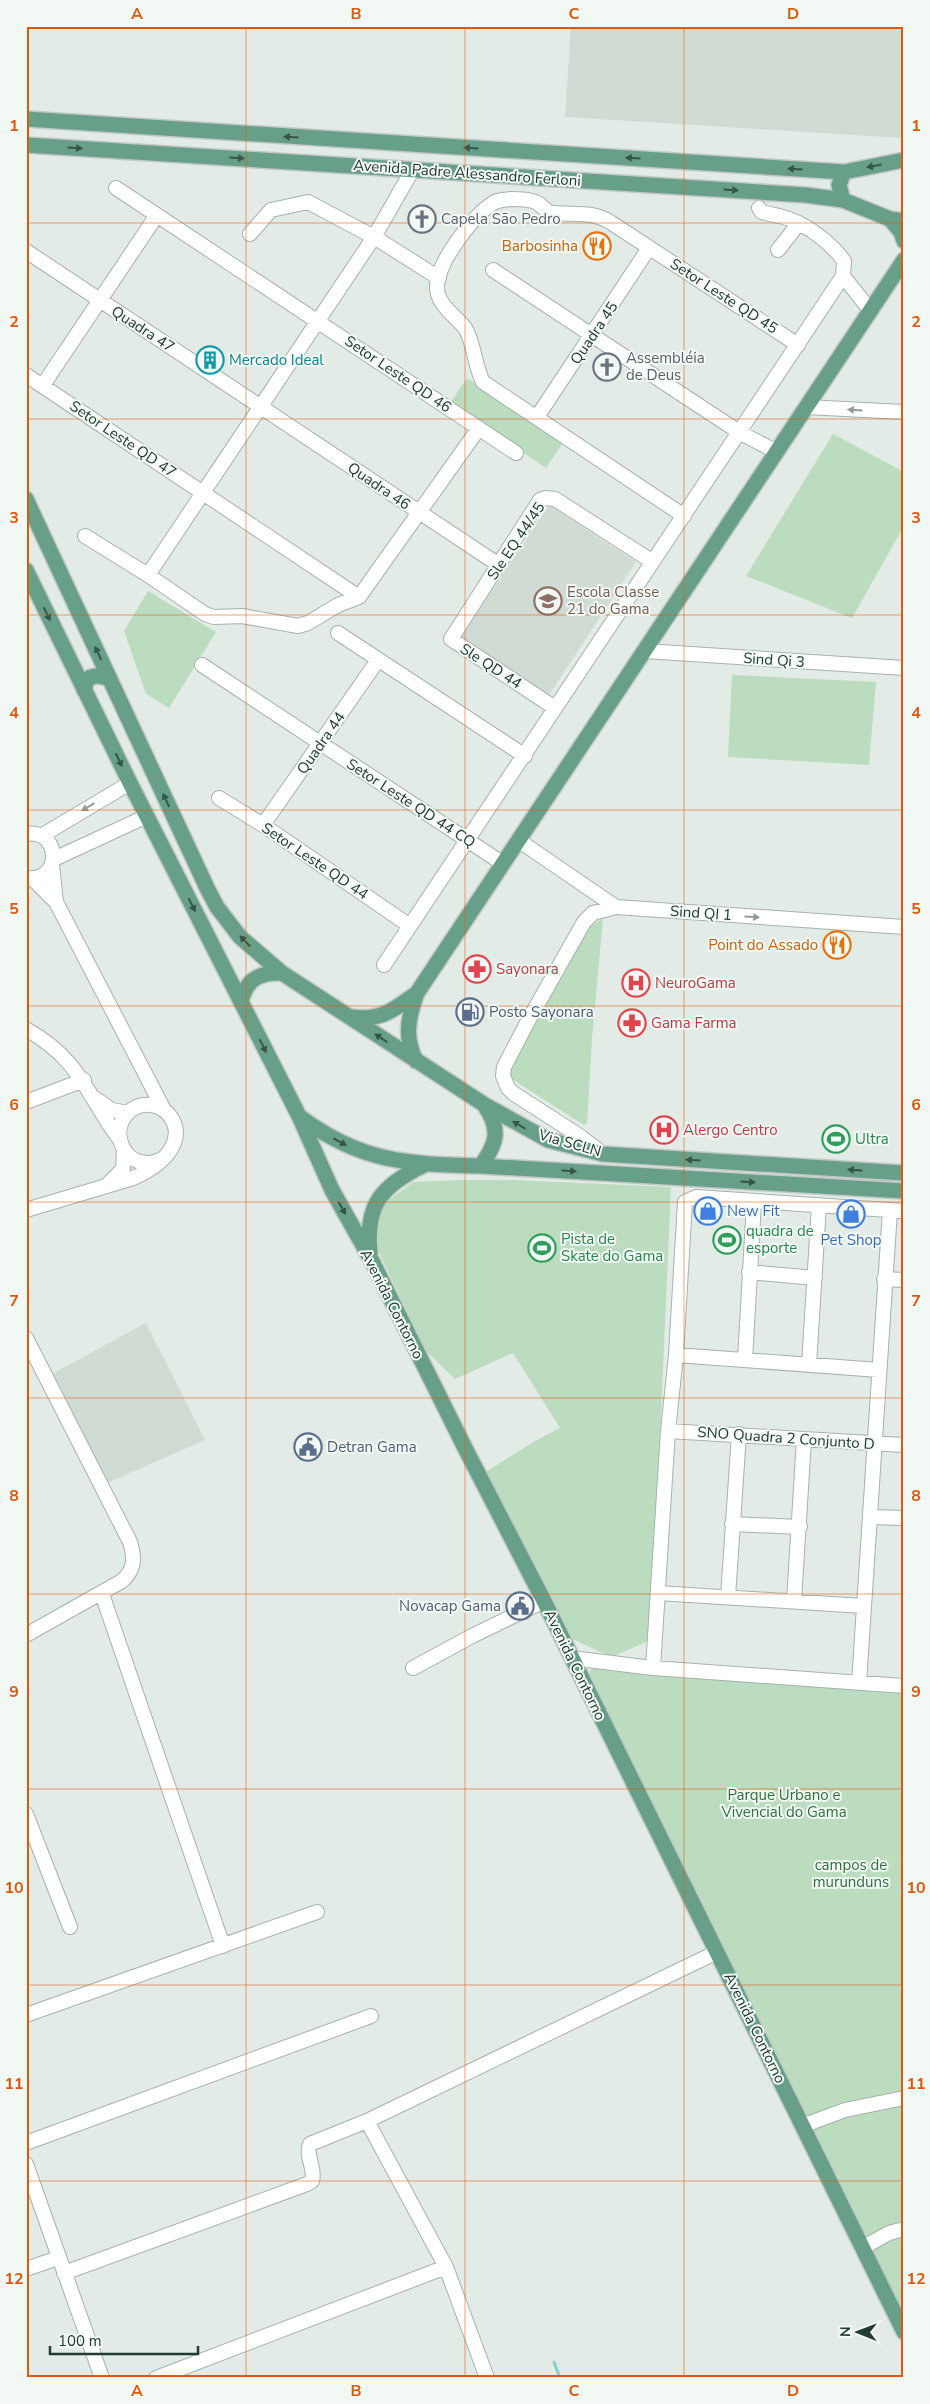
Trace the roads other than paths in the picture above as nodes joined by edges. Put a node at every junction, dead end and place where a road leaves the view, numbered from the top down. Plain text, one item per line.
1 (26, 119) edge
2 (179, 130) junction
3 (319, 139) junction
4 (26, 145) edge
5 (510, 151) junction
6 (538, 152) junction
7 (178, 154) junction
8 (904, 160) edge
9 (317, 163) junction
10 (698, 163) junction
11 (413, 169) junction
12 (844, 172) junction
13 (509, 176) junction
14 (535, 177) junction
15 (116, 188) dead end
16 (697, 188) junction
17 (843, 200) junction
18 (759, 208) dead end
19 (158, 215) junction
20 (897, 220) edge
21 (799, 223) junction
22 (250, 234) dead end
23 (374, 237) junction
24 (904, 241) edge
25 (650, 248) junction
26 (778, 250) dead end
27 (26, 251) edge
28 (903, 258) edge
29 (493, 270) dead end
30 (843, 276) junction
31 (439, 278) junction
32 (100, 302) junction
33 (870, 310) junction
34 (317, 320) junction
35 (592, 335) junction
36 (798, 345) junction
37 (26, 374) edge
38 (43, 385) junction
39 (260, 405) junction
40 (806, 407) junction
41 (904, 412) edge
42 (537, 417) junction
43 (479, 428) junction
44 (739, 432) junction
45 (775, 451) junction
46 (516, 453) dead end
47 (202, 493) junction
48 (26, 499) edge
49 (420, 514) junction
50 (684, 516) junction
51 (85, 536) dead end
52 (653, 562) junction
53 (498, 564) junction
54 (26, 570) edge
55 (148, 575) junction
56 (359, 597) junction
57 (467, 616) joint
58 (338, 633) dead end
59 (645, 651) junction
60 (378, 660) junction
61 (202, 665) dead end
62 (904, 668) edge
63 (110, 679) junction
64 (84, 690) junction
65 (556, 708) junction
66 (321, 742) junction
67 (525, 756) junction
68 (130, 783) junction
69 (219, 798) dead end
70 (147, 816) junction
71 (263, 825) junction
72 (30, 834) edge
73 (468, 840) junction
74 (518, 840) junction
75 (53, 862) junction
76 (502, 862) junction
77 (30, 879) edge
78 (56, 902) junction
79 (616, 907) junction
80 (410, 926) junction
81 (904, 928) edge
82 (384, 966) dead end
83 (282, 972) junction
84 (417, 993) junction
85 (241, 1002) junction
86 (348, 1016) junction
87 (26, 1029) edge
88 (416, 1061) junction
89 (84, 1080) junction
90 (149, 1082) junction
91 (94, 1097) junction
92 (26, 1102) edge
93 (485, 1106) junction
94 (132, 1110) junction
95 (164, 1110) junction
96 (299, 1116) junction
97 (122, 1145) junction
98 (603, 1154) junction
99 (645, 1157) junction
100 (671, 1158) junction
101 (162, 1159) junction
102 (424, 1165) junction
103 (482, 1166) junction
104 (904, 1173) edge
105 (642, 1176) junction
106 (671, 1177) junction
107 (105, 1186) junction
108 (904, 1192) edge
109 (754, 1202) junction
110 (819, 1205) junction
111 (26, 1210) edge
112 (897, 1210) edge
113 (371, 1260) junction
114 (750, 1272) junction
115 (815, 1278) junction
116 (884, 1279) junction
117 (904, 1280) edge
118 (26, 1338) edge
119 (676, 1355) junction
120 (745, 1360) junction
121 (809, 1365) junction
122 (879, 1370) junction
123 (668, 1431) junction
124 (739, 1434) junction
125 (804, 1439) junction
126 (876, 1444) junction
127 (904, 1445) edge
128 (871, 1516) junction
129 (904, 1518) edge
130 (732, 1524) junction
131 (800, 1527) junction
132 (658, 1592) junction
133 (102, 1594) junction
134 (728, 1597) junction
135 (544, 1601) junction
136 (794, 1601) junction
137 (864, 1606) junction
138 (26, 1635) edge
139 (572, 1658) junction
140 (413, 1668) dead end
141 (653, 1668) junction
142 (859, 1683) junction
143 (904, 1686) edge
144 (26, 1814) edge
145 (317, 1912) dead end
146 (70, 1927) dead end
147 (223, 1946) junction
148 (717, 1952) junction
149 (26, 2015) edge
150 (372, 2016) dead end
151 (904, 2098) edge
152 (367, 2121) junction
153 (802, 2126) junction
154 (26, 2143) edge
155 (26, 2164) edge
156 (904, 2229) edge
157 (862, 2248) junction
158 (58, 2258) junction
159 (446, 2267) junction
160 (26, 2269) edge
161 (64, 2274) junction
162 (904, 2332) edge
163 (102, 2378) edge
164 (156, 2378) edge
165 (488, 2378) edge

1 - 2 main road, Avenida Padre Alessandro Ferloni
3 -> 2 main road, Avenida Padre Alessandro Ferloni
2 - 7 main road
5 -> 3 main road, Avenida Padre Alessandro Ferloni
3 - 9 main road
4 -> 7 main road, Avenida Padre Alessandro Ferloni
5 - 6 main road, Avenida Padre Alessandro Ferloni
5 - 13 main road
10 -> 6 main road, Avenida Padre Alessandro Ferloni
6 - 14 main road
7 -> 9 main road, Avenida Padre Alessandro Ferloni
8 -> 12 main road, Avenida Padre Alessandro Ferloni
9 - 11 main road, Avenida Padre Alessandro Ferloni
12 -> 10 main road, Avenida Padre Alessandro Ferloni
10 - 16 main road
11 - 13 main road, Avenida Padre Alessandro Ferloni
11 - 23 street
12 - 17 main road
13 - 14 main road, Avenida Padre Alessandro Ferloni
14 - 16 main road, Avenida Padre Alessandro Ferloni
15 - 19 street
16 -> 17 main road, Avenida Padre Alessandro Ferloni
17 - 20 main road, Avenida Padre Alessandro Ferloni
18 - 21 street
19 - 32 street
19 - 34 street
20 - 24 main road
21 - 26 street
21 - 30 street
22 - 23 street
23 - 31 street
23 - 34 street
25 - 31 street, Setor Leste QD 45
25 - 35 street, Quadra 45
25 - 36 street, Setor Leste QD 45
27 - 32 street, Quadra 47
28 - 33 main road
29 - 35 street
30 - 33 street
30 - 36 street
31 - 42 street
32 - 38 street
32 - 39 street, Quadra 47
33 - 40 main road
34 - 39 street
34 - 43 street, Setor Leste QD 46
35 - 42 street, Quadra 45
35 - 44 street
36 - 44 street
37 - 38 street, Setor Leste QD 47
38 - 47 street, Setor Leste QD 47
39 - 47 street
39 - 49 street, Quadra 46
41 -> 40 street
40 - 45 main road
42 - 50 street
43 - 46 street, Setor Leste QD 46
43 - 49 street
44 - 45 street
44 - 50 street
45 - 59 main road
47 - 55 street
47 - 56 street
63 -> 48 main road, Via SCLN
49 - 53 street, Quadra 46
49 - 56 street
50 - 52 street
51 - 55 street
52 - 53 street, Sle EQ 44/45
52 - 65 street
53 - 57 street, Sle EQ 44/45
54 -> 64 main road, Avenida Contorno
55 - 56 street
57 - 65 street, Sle QD 44
58 - 60 street
59 - 62 street, Sind Qi 3
59 - 74 main road
60 - 66 street, Quadra 44
60 - 67 street
61 - 66 street
63 - 64 main road
83 -> 63 main road, Via SCLN
64 -> 68 main road, Avenida Contorno
65 - 67 street
66 - 71 street, Quadra 44
66 - 73 street, Setor Leste QD 44 CQ
67 - 73 street
68 - 70 main road, Avenida Contorno
68 -> 72 street
69 - 71 street, Setor Leste QD 44
70 - 75 street
70 -> 85 main road, Avenida Contorno
71 - 80 street, Setor Leste QD 44
72 - 75 street
73 - 76 street, Setor Leste QD 44 CQ
73 - 80 street
74 - 76 main road
74 - 79 street
75 - 77 street
75 - 78 street
76 - 84 main road
77 - 78 street
78 - 90 street
79 -> 81 street, Sind QI 1
79 - 98 street
80 - 82 street
83 - 85 main road
83 - 86 main road, Via SCLN
84 - 86 main road
84 - 88 main road
85 -> 96 main road, Avenida Contorno
88 -> 86 main road, Via SCLN
87 - 89 street
88 - 93 main road, Via SCLN
89 - 91 street
89 - 92 street
90 - 94 street
90 - 95 street
91 - 94 street
91 - 97 street
98 -> 93 main road, Via SCLN
93 - 103 main road
94 - 95 street
94 - 97 street
95 - 101 street
96 -> 102 main road, Via SCLN
96 -> 113 main road, Avenida Contorno
97 - 101 street
97 - 107 street
98 - 99 main road, Via SCLN
99 - 100 main road, Via SCLN
99 - 105 main road
104 -> 100 main road, Via SCLN
100 - 106 main road
101 - 107 street
102 - 103 main road, Via SCLN
102 - 113 main road
103 -> 105 main road, Via SCLN
105 - 106 main road, Via SCLN
106 -> 108 main road, Via SCLN
107 - 111 street
109 - 110 street
109 - 114 street
109 - 119 street
110 - 112 street
110 - 115 street
112 - 116 street
113 - 135 main road, Avenida Contorno
114 - 115 street
114 - 120 street
115 - 121 street
116 - 117 street
116 - 122 street
118 - 133 street
119 - 120 street
119 - 123 street
120 - 121 street
121 - 122 street
122 - 126 street
123 - 124 street, SNO Quadra 2 Conjunto D
123 - 132 street
124 - 125 street, SNO Quadra 2 Conjunto D
124 - 130 street
125 - 126 street, SNO Quadra 2 Conjunto D
125 - 131 street
126 - 127 street, SNO Quadra 2 Conjunto D
126 - 128 street
128 - 129 street
128 - 137 street
130 - 131 street
130 - 134 street
131 - 136 street
132 - 134 street
132 - 141 street
133 - 138 street
133 - 147 street
134 - 136 street
135 - 139 main road, Avenida Contorno
135 - 140 street
136 - 137 street
137 - 142 street
139 - 141 street
139 - 148 main road, Avenida Contorno
141 - 142 street
142 - 143 street
144 - 146 street
145 - 147 street
147 - 149 street
148 - 152 street
148 - 153 main road, Avenida Contorno
150 - 154 street
151 - 153 street
152 - 159 street
152 - 161 street
153 - 157 main road, Avenida Contorno
155 - 158 street
156 - 157 street
157 - 162 main road, Avenida Contorno
158 - 160 street
158 - 161 street
159 - 164 street
159 - 165 street
161 - 163 street

